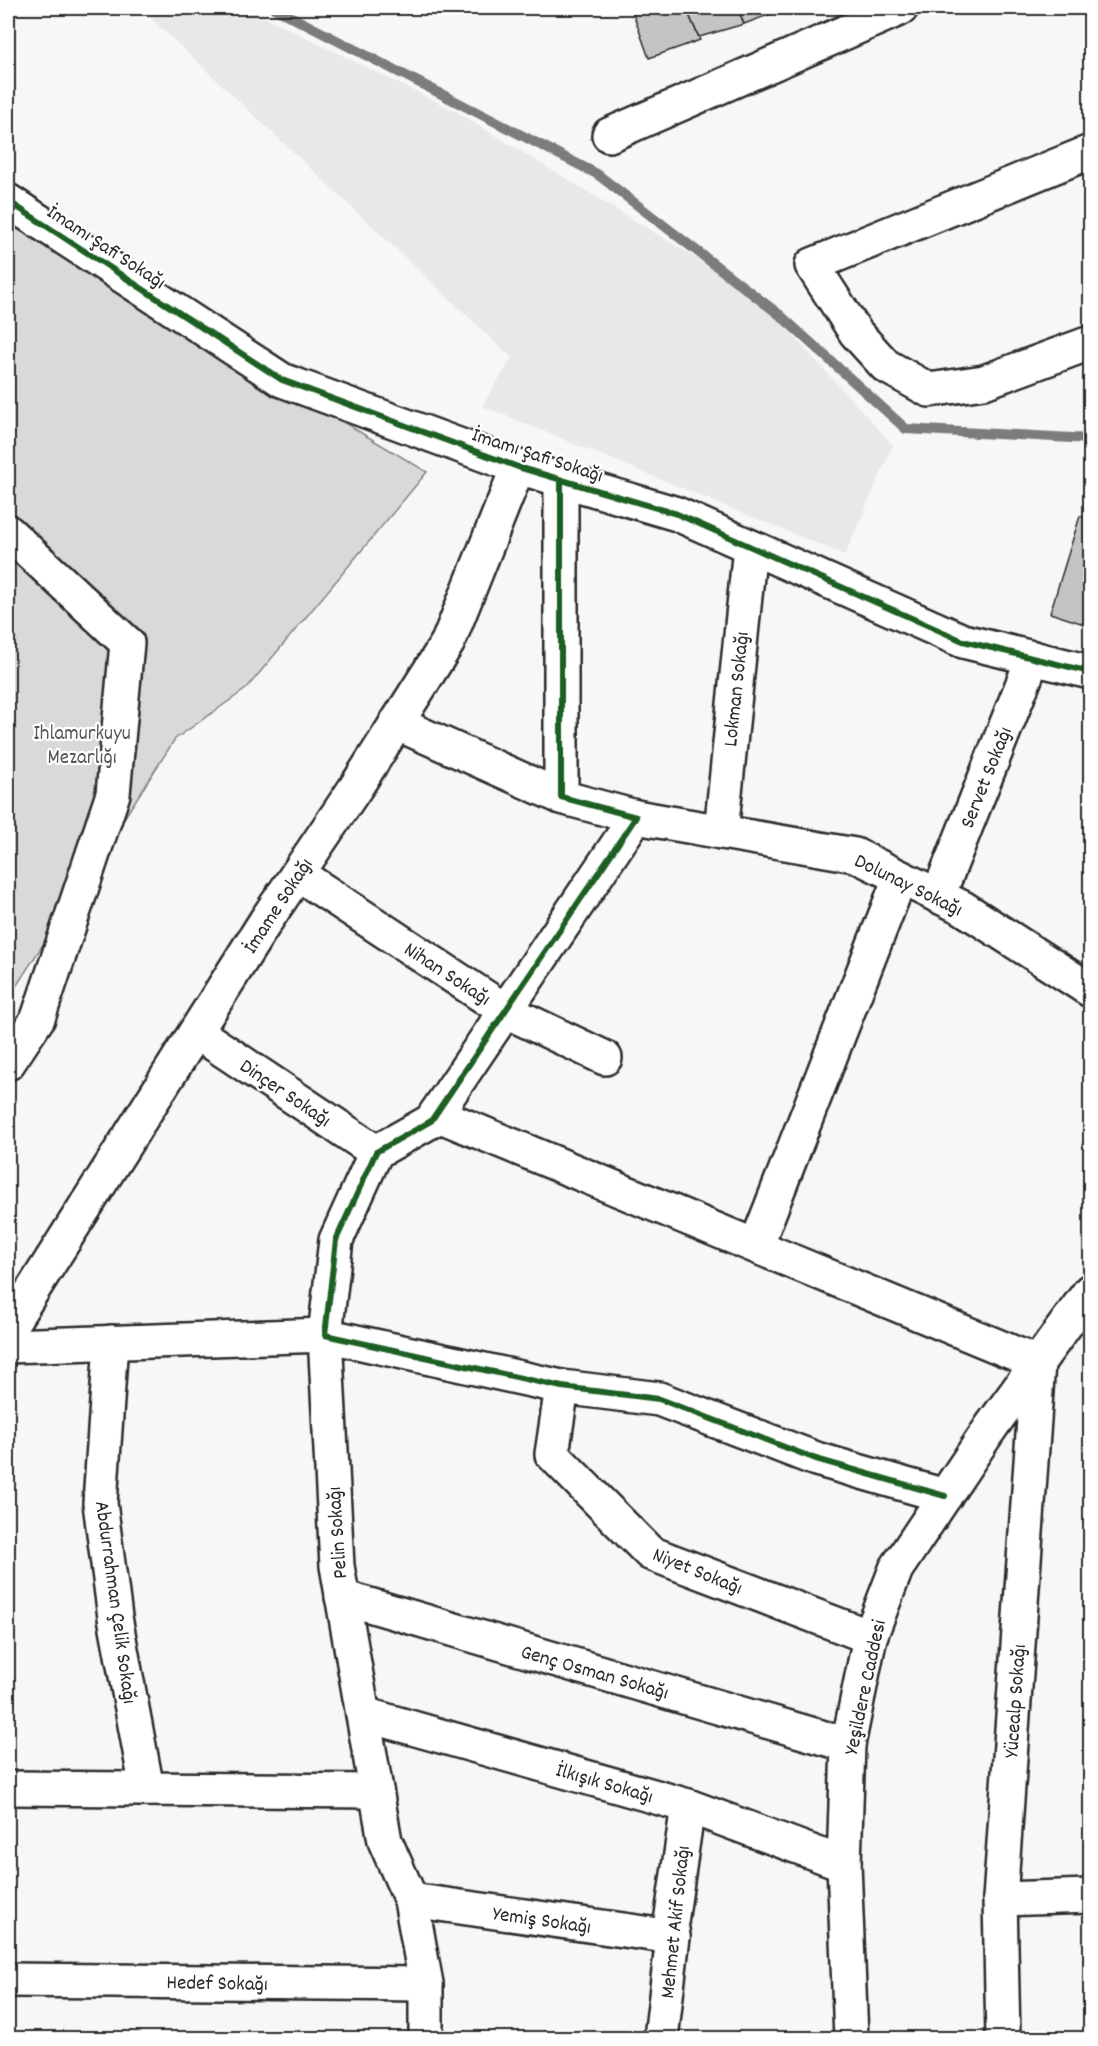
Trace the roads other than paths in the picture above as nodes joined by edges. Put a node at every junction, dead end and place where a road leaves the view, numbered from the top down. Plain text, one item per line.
1 (901, 8) edge
2 (609, 135) dead end
3 (1090, 152) edge
4 (8, 201) edge
5 (1090, 343) edge
6 (518, 467) junction
7 (561, 480) junction
8 (8, 532) edge
9 (750, 547) junction
10 (1033, 658) junction
11 (1090, 672) edge
12 (396, 723) junction
13 (561, 797) junction
14 (636, 817) junction
15 (721, 832) junction
16 (298, 874) junction
17 (900, 878) junction
18 (938, 896) junction
19 (1090, 990) edge
20 (506, 1011) junction
21 (196, 1032) junction
22 (605, 1058) dead end
23 (8, 1063) edge
24 (436, 1114) junction
25 (376, 1152) junction
26 (756, 1246) junction
27 (1090, 1291) edge
28 (8, 1329) edge
29 (326, 1335) junction
30 (111, 1342) junction
31 (8, 1346) edge
32 (1038, 1363) junction
33 (562, 1387) junction
34 (945, 1496) junction
35 (342, 1597) junction
36 (870, 1637) junction
37 (363, 1714) junction
38 (848, 1745) junction
39 (8, 1788) edge
40 (147, 1789) junction
41 (376, 1791) junction
42 (688, 1806) junction
43 (844, 1864) junction
44 (1090, 1896) edge
45 (1000, 1899) junction
46 (411, 1900) junction
47 (673, 1937) junction
48 (8, 1980) edge
49 (426, 1984) junction
50 (426, 2038) edge
51 (661, 2038) edge
52 (851, 2038) edge
53 (1003, 2038) edge

1 - 2 street
3 - 5 street
4 - 6 street, İmamı Şafi Sokağı
6 - 7 street, İmamı Şafi Sokağı
6 - 12 street, İmame Sokağı
7 - 9 street, İmamı Şafi Sokağı
7 - 13 street
8 - 23 street
9 - 10 street, İmamı Şafi Sokağı
9 - 15 street, Lokman Sokağı
10 - 11 street, İmamı Şafi Sokağı
10 - 18 street, Servet Sokağı
12 - 13 street
12 - 16 street, İmame Sokağı
13 - 14 street, Dolunay Sokağı
14 - 15 street, Dolunay Sokağı
14 - 20 street
15 - 17 street, Dolunay Sokağı
16 - 20 street, Nihan Sokağı
16 - 21 street, İmame Sokağı
17 - 18 street, Dolunay Sokağı
17 - 26 street
18 - 19 street, Dolunay Sokağı
20 - 22 street, Nihan Sokağı
20 - 24 street
21 - 25 street, Dinçer Sokağı
21 - 28 street, İmame Sokağı
24 - 25 street
24 - 26 street
25 - 29 street, Pelin Sokağı
26 - 32 street
27 - 32 street, Yeşildere Caddesi
29 - 30 street
29 - 33 street
29 - 35 street, Pelin Sokağı
30 - 31 street
30 - 40 street, Abdurrahman Çelik Sokağı
32 - 34 street, Yeşildere Caddesi
32 - 45 street, Yücealp Sokağı
33 - 34 street
33 - 36 street, Niyet Sokağı
34 - 36 street, Yeşildere Caddesi
35 - 37 street, Pelin Sokağı
35 - 38 street, Genç Osman Sokağı
36 - 38 street, Yeşildere Caddesi
37 - 41 street, Pelin Sokağı
37 - 42 street, İlkışık Sokağı
38 - 43 street, Yeşildere Caddesi
39 - 40 street
40 - 41 street
41 - 46 street, Pelin Sokağı
42 - 43 street, İlkışık Sokağı
42 - 47 street, Mehmet Akif Sokağı
43 - 52 street, Yeşildere Caddesi
44 - 45 street
45 - 53 street, Yücealp Sokağı
46 - 47 street, Yemiş Sokağı
46 - 49 street, Pelin Sokağı
47 - 51 street, Mehmet Akif Sokağı
48 - 49 street, Hedef Sokağı
49 - 50 street, Pelin Sokağı

